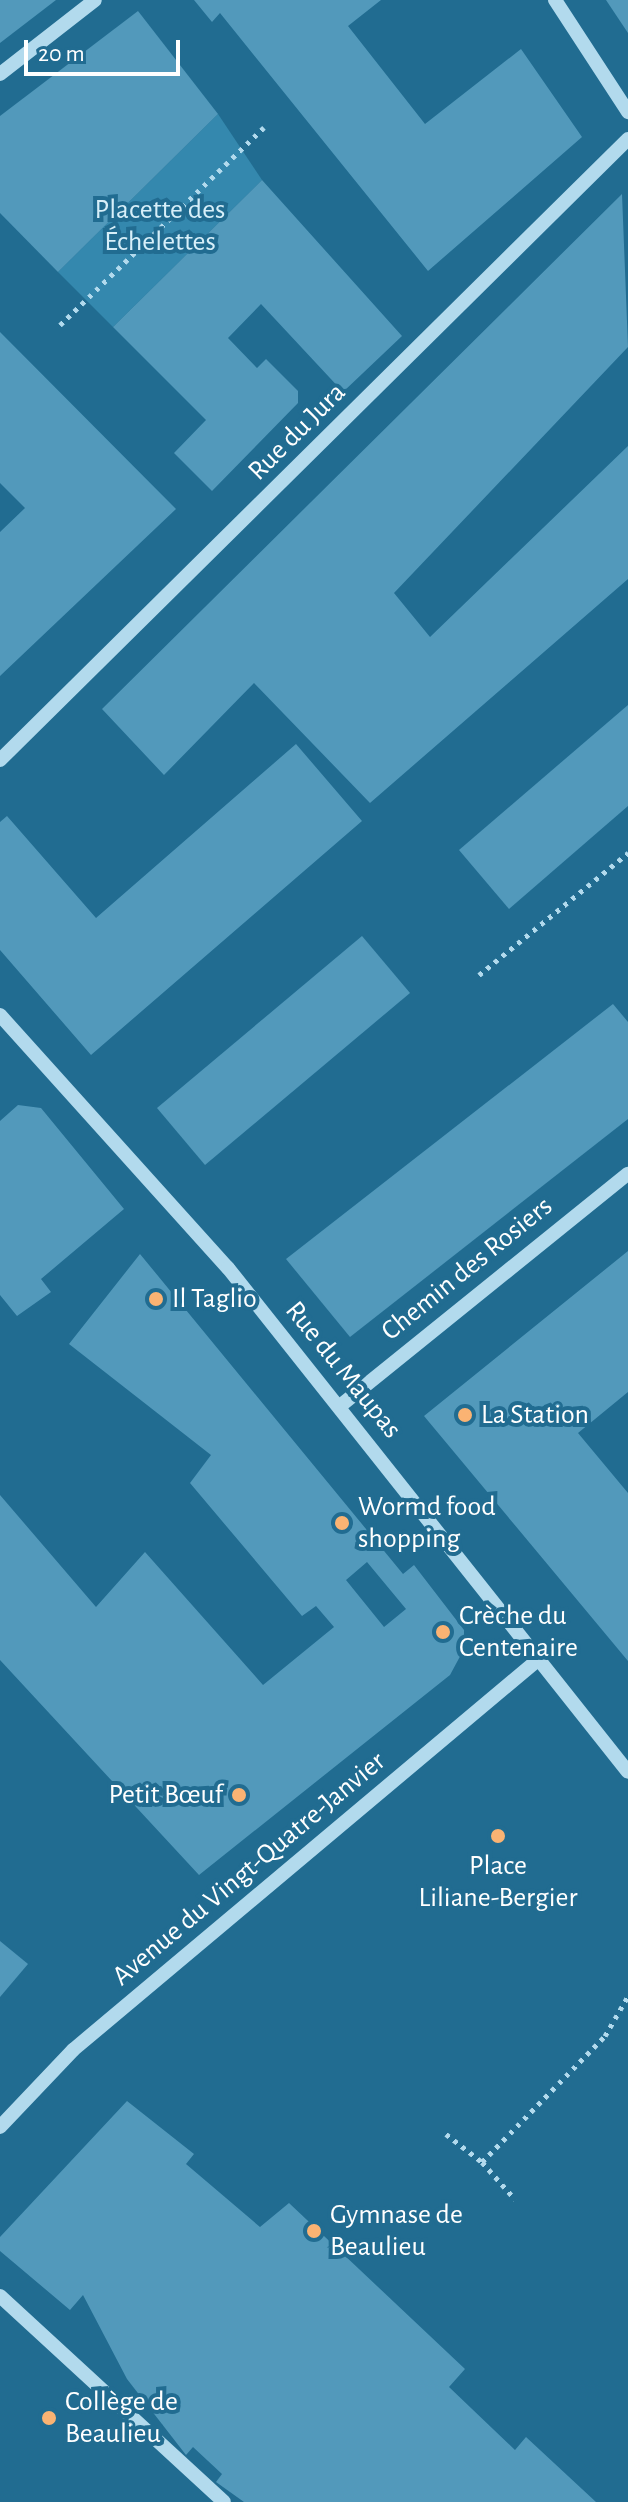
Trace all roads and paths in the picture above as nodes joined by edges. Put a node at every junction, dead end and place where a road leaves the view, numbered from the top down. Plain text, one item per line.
1 (95, 0) edge
2 (555, 0) edge
3 (0, 74) edge
4 (628, 112) edge
5 (264, 127) dead end
6 (628, 139) edge
7 (60, 325) dead end
8 (0, 760) edge
9 (628, 853) edge
10 (479, 975) dead end
11 (0, 1015) edge
12 (628, 1174) edge
13 (340, 1406) junction
14 (540, 1658) junction
15 (628, 1772) edge
16 (628, 1996) edge
17 (0, 2127) edge
18 (446, 2134) dead end
19 (482, 2162) junction
20 (515, 2199) dead end
21 (0, 2296) edge
22 (224, 2502) edge

1 - 3 street
2 - 4 street
5 - 7 path
6 - 8 street, Rue du Jura
9 - 10 path
11 - 13 street, Rue du Maupas
12 - 13 street, Chemin des Rosiers
13 - 14 street, Rue du Maupas
14 - 15 street, Rue du Maupas
14 - 17 street, Avenue du Vingt-Quatre-Janvier
16 - 19 path
18 - 19 path
19 - 20 path
21 - 22 street

